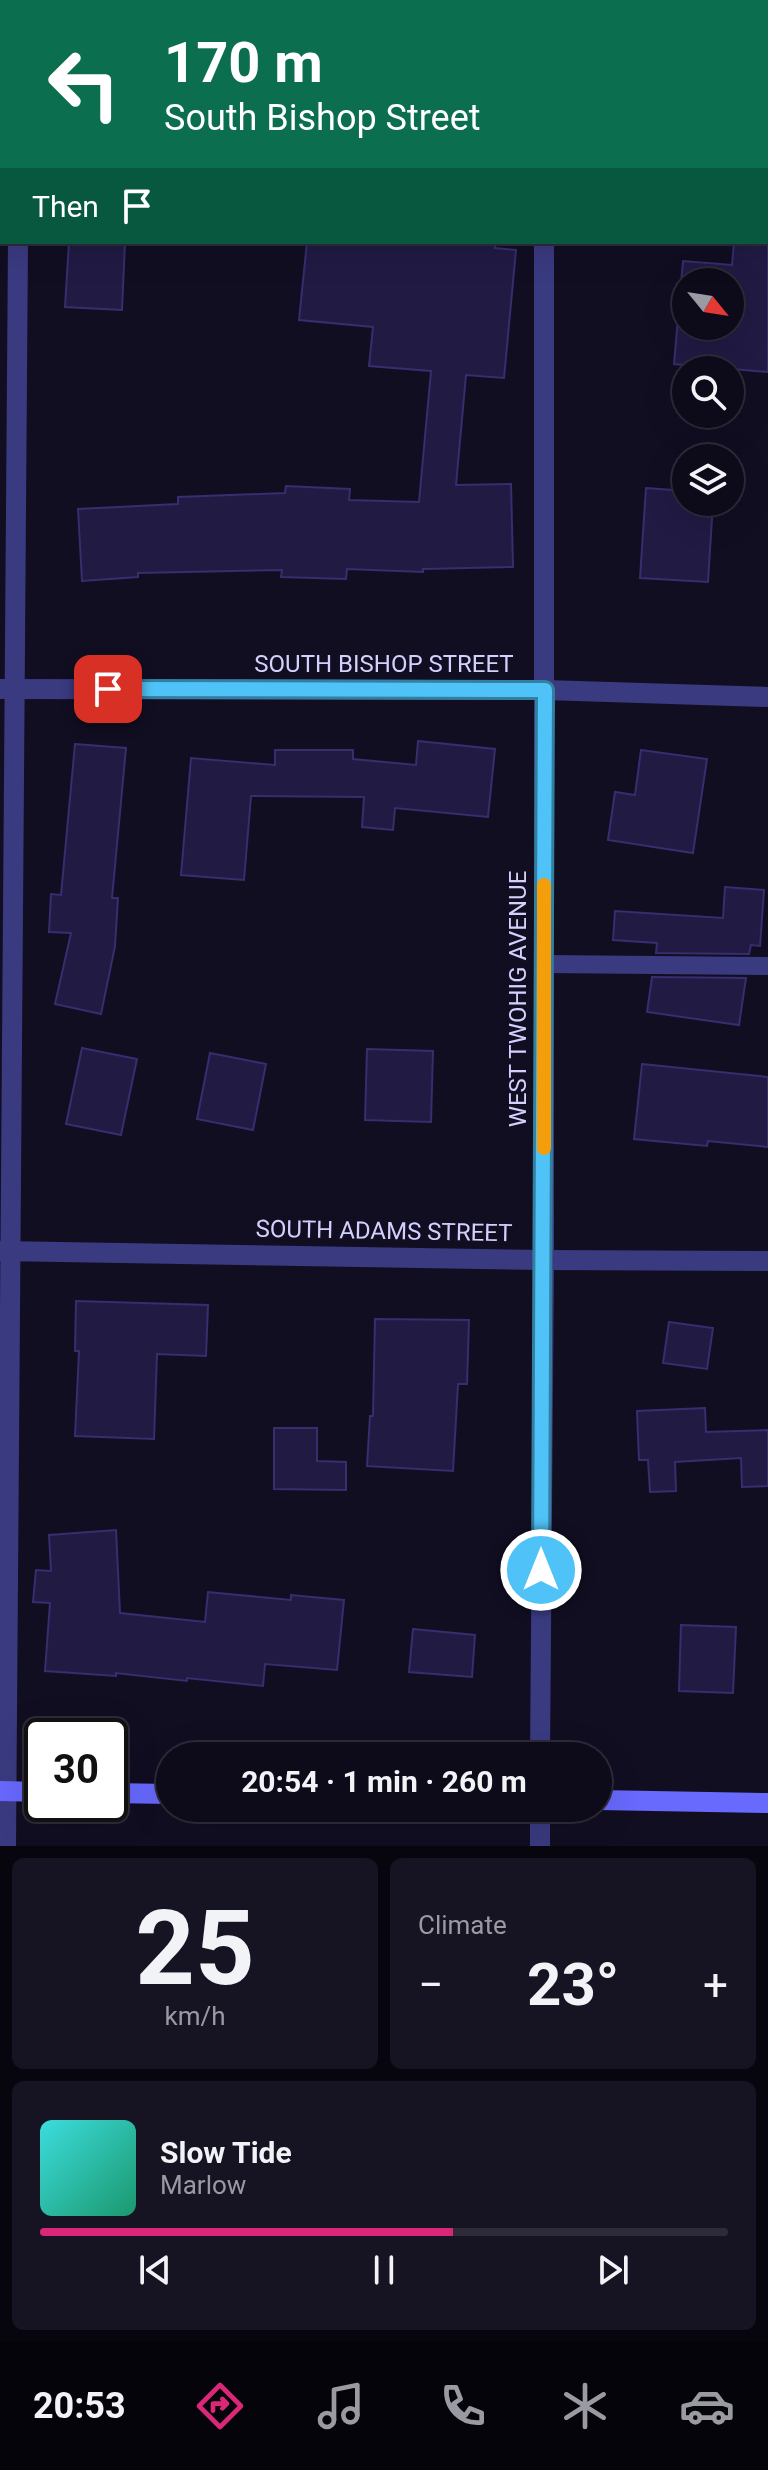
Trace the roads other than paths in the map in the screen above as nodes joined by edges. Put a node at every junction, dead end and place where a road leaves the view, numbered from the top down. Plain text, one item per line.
1 (18, 244) edge
2 (544, 244) edge
3 (7, 689) edge
4 (545, 690) junction
5 (768, 697) edge
6 (544, 964) junction
7 (768, 966) edge
8 (5, 1251) edge
9 (544, 1260) junction
10 (768, 1261) edge
11 (540, 1742) edge
12 (3, 1791) edge
13 (24, 1792) edge
14 (128, 1793) edge
15 (156, 1794) edge
16 (612, 1800) edge
17 (768, 1803) edge
18 (540, 1822) edge
19 (6, 1846) edge
20 (540, 1846) edge

1 - 3 street
2 - 4 street, WEST TWOHIG AVENUE
3 - 4 street, SOUTH BISHOP STREET
3 - 8 street
4 - 5 street, SOUTH BISHOP STREET
4 - 6 street, WEST TWOHIG AVENUE
6 - 7 lane
6 - 9 street, WEST TWOHIG AVENUE
8 - 9 street, SOUTH ADAMS STREET
8 - 12 street
9 - 10 street, SOUTH ADAMS STREET
9 - 11 street, WEST TWOHIG AVENUE
12 - 13 street
12 - 19 street
14 - 15 street
16 - 17 street
18 - 20 street

